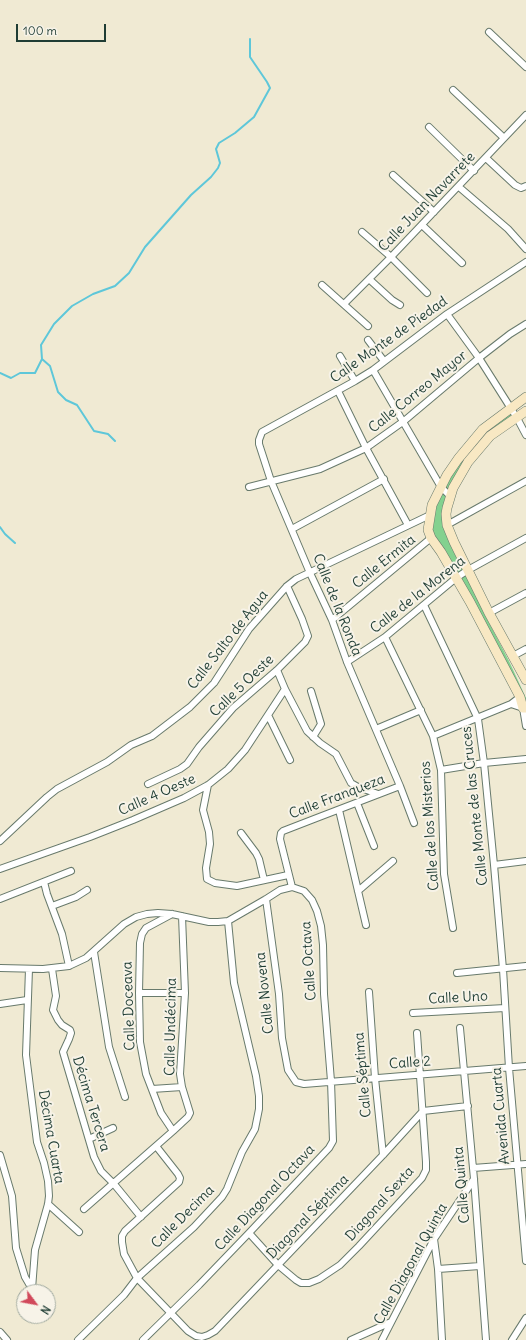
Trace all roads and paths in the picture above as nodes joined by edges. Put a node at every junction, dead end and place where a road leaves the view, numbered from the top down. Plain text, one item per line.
1 (488, 32) dead end
2 (526, 67) edge
3 (453, 90) dead end
4 (526, 115) edge
5 (428, 126) dead end
6 (504, 138) junction
7 (486, 158) junction
8 (474, 171) junction
9 (394, 176) dead end
10 (459, 186) junction
11 (526, 186) edge
12 (434, 212) junction
13 (422, 225) junction
14 (362, 232) dead end
15 (526, 249) edge
16 (390, 257) junction
17 (526, 262) edge
18 (462, 263) dead end
19 (369, 279) junction
20 (322, 284) dead end
21 (427, 293) dead end
22 (344, 304) junction
23 (400, 305) dead end
24 (447, 314) junction
25 (526, 324) edge
26 (368, 326) dead end
27 (368, 340) dead end
28 (340, 356) dead end
29 (479, 358) junction
30 (384, 361) junction
31 (373, 370) junction
32 (355, 381) junction
33 (338, 391) junction
34 (526, 397) edge
35 (511, 409) junction
36 (526, 411) edge
37 (517, 418) junction
38 (404, 421) junction
39 (262, 432) joint
40 (526, 435) edge
41 (366, 448) junction
42 (384, 478) junction
43 (271, 481) junction
44 (526, 481) edge
45 (249, 487) dead end
46 (441, 487) junction
47 (450, 496) junction
48 (430, 514) junction
49 (408, 525) junction
50 (447, 525) junction
51 (292, 529) junction
52 (431, 538) junction
53 (526, 538) edge
54 (468, 570) junction
55 (310, 572) junction
56 (456, 578) junction
57 (287, 586) junction
58 (526, 593) edge
59 (424, 605) junction
60 (489, 613) junction
61 (332, 620) junction
62 (385, 637) junction
63 (526, 649) edge
64 (513, 656) junction
65 (347, 662) junction
66 (277, 670) junction
67 (526, 680) edge
68 (285, 689) junction
69 (311, 691) dead end
70 (523, 696) edge
71 (512, 704) junction
72 (524, 708) edge
73 (421, 710) junction
74 (268, 715) junction
75 (478, 719) junction
76 (526, 726) edge
77 (376, 729) junction
78 (433, 736) junction
79 (313, 737) junction
80 (526, 759) edge
81 (290, 760) dead end
82 (484, 763) junction
83 (441, 770) junction
84 (148, 784) dead end
85 (208, 786) junction
86 (400, 786) junction
87 (378, 794) junction
88 (357, 802) junction
89 (339, 810) junction
90 (414, 823) dead end
91 (241, 833) dead end
92 (0, 841) edge
93 (374, 846) dead end
94 (392, 861) dead end
95 (526, 861) edge
96 (494, 865) junction
97 (0, 869) edge
98 (71, 871) dead end
99 (288, 875) junction
100 (264, 880) junction
101 (44, 882) junction
102 (292, 887) junction
103 (87, 890) dead end
104 (358, 890) junction
105 (0, 899) edge
106 (266, 899) junction
107 (52, 906) junction
108 (172, 914) junction
109 (182, 916) junction
110 (228, 921) junction
111 (366, 925) dead end
112 (453, 928) dead end
113 (94, 952) junction
114 (68, 966) junction
115 (526, 966) edge
116 (0, 968) edge
117 (29, 968) junction
118 (52, 969) junction
119 (503, 969) junction
120 (457, 973) dead end
121 (370, 992) dead end
122 (139, 993) junction
123 (185, 993) junction
124 (27, 1000) junction
125 (0, 1004) edge
126 (505, 1008) junction
127 (413, 1013) dead end
128 (460, 1028) dead end
129 (416, 1033) dead end
130 (526, 1066) edge
131 (509, 1068) junction
132 (464, 1072) junction
133 (419, 1074) junction
134 (374, 1078) junction
135 (331, 1081) junction
136 (296, 1082) joint
137 (182, 1087) junction
138 (152, 1089) junction
139 (125, 1097) dead end
140 (468, 1106) junction
141 (423, 1111) junction
142 (113, 1128) dead end
143 (173, 1131) junction
144 (89, 1139) junction
145 (156, 1146) junction
146 (0, 1155) edge
147 (383, 1155) junction
148 (526, 1164) edge
149 (518, 1165) junction
150 (473, 1168) junction
151 (474, 1179) junction
152 (114, 1184) junction
153 (48, 1204) junction
154 (84, 1209) dead end
155 (141, 1217) junction
156 (80, 1232) dead end
157 (249, 1233) junction
158 (434, 1240) junction
159 (526, 1261) edge
160 (278, 1265) junction
161 (480, 1266) junction
162 (438, 1269) junction
163 (137, 1278) junction
164 (171, 1313) junction
165 (526, 1318) edge
166 (391, 1322) junction
167 (0, 1332) edge
168 (441, 1339) edge
169 (7, 1340) edge
170 (78, 1340) edge
171 (143, 1340) edge
172 (351, 1340) edge
173 (382, 1340) edge
174 (486, 1340) edge
175 (512, 1340) edge

1 - 2 street
3 - 6 street
4 - 6 street, Calle Juan Navarrete
5 - 8 street
6 - 7 street, Calle Juan Navarrete
7 - 8 street, Calle Juan Navarrete
7 - 11 street
8 - 10 street, Calle Juan Navarrete
9 - 12 street
10 - 12 street, Calle Juan Navarrete
10 - 15 street
12 - 13 street, Calle Juan Navarrete
13 - 16 street, Calle Juan Navarrete
13 - 18 street
14 - 16 street
16 - 19 street, Calle Juan Navarrete
16 - 21 street
17 - 24 street, Calle Monte de Piedad
19 - 22 street, Calle Juan Navarrete
19 - 23 street
20 - 22 street
22 - 26 street
24 - 29 street
24 - 30 street, Calle Monte de Piedad
25 - 29 street, Calle Correo Mayor
27 - 30 street
28 - 32 street
29 - 35 street
29 - 38 street, Calle Correo Mayor
30 - 31 street, Calle Monte de Piedad
31 - 32 street, Calle Monte de Piedad
31 - 38 street
32 - 33 street, Calle Monte de Piedad
33 - 39 street, Calle Monte de Piedad
33 - 41 street
34 - 35 street
35 - 37 street
35 - 46 street
36 - 37 street
37 - 40 street
37 - 47 street
38 - 41 street, Calle Correo Mayor
38 - 46 street
39 - 43 street, Calle de la Ronda
41 - 42 street
41 - 43 street, Calle Correo Mayor
42 - 49 street
42 - 51 street
43 - 45 street, Calle Correo Mayor
43 - 51 street, Calle de la Ronda
44 - 50 street
46 - 47 street
46 - 48 street
47 - 50 street
48 - 49 street, Calle Salto de Agua
48 - 52 street
49 - 55 street, Calle Salto de Agua
50 - 54 street
51 - 55 street, Calle de la Ronda
52 - 56 street
52 - 61 street, Calle Ermita
53 - 54 street, Calle de la Morena
54 - 56 street, Calle de la Morena
54 - 60 street
55 - 57 street, Calle Salto de Agua
55 - 61 street, Calle de la Ronda
56 - 59 street, Calle de la Morena
56 - 70 street
57 - 66 street, Calle 5 Oeste
57 - 92 street, Calle Salto de Agua
58 - 60 street
59 - 62 street, Calle de la Morena
59 - 75 street, Calle Monte de las Cruces
60 - 64 street
61 - 65 street, Calle de la Ronda
62 - 65 street, Calle de la Morena
62 - 73 street, Calle de los Misterios
63 - 64 street
64 - 67 street
65 - 77 street, Calle de la Ronda
66 - 68 street
66 - 84 street, Calle 5 Oeste
68 - 74 street, Calle 4 Oeste
68 - 79 street
69 - 79 street
70 - 71 street
70 - 72 street
71 - 72 street
71 - 75 street
72 - 76 street
73 - 77 street
73 - 78 street, Calle de los Misterios
74 - 81 street
74 - 85 street, Calle 4 Oeste
75 - 78 street
75 - 82 street, Calle Monte de las Cruces
77 - 86 street, Calle de la Ronda
78 - 83 street, Calle de los Misterios
79 - 87 street
80 - 82 street
82 - 83 street
82 - 96 street, Calle Monte de las Cruces
83 - 112 street, Calle de los Misterios
85 - 97 street, Calle 4 Oeste
85 - 100 street
86 - 87 street, Calle Franqueza
86 - 90 street, Calle de la Ronda
87 - 88 street, Calle Franqueza
88 - 89 street, Calle Franqueza
88 - 93 street
89 - 99 street, Calle Franqueza
89 - 104 street
91 - 100 street
94 - 104 street
95 - 96 street
96 - 119 street, Calle Monte de las Cruces
98 - 101 street
99 - 100 street
99 - 102 street
101 - 105 street
101 - 107 street
102 - 106 street
102 - 135 street, Calle Octava
103 - 107 street
104 - 111 street
106 - 110 street
106 - 136 street, Calle Novena
107 - 114 street
108 - 109 street
108 - 113 street
108 - 122 street, Calle Doceava
109 - 110 street
109 - 123 street, Calle Undécima
110 - 163 street, Calle Decima
113 - 114 street
113 - 139 street
114 - 118 street
115 - 119 street
116 - 117 street
117 - 118 street
117 - 124 street, Décima Cuarta
118 - 144 street, Décima Tercera
119 - 120 street
119 - 126 street, Avenida Cuarta
121 - 134 street, Calle Séptima
122 - 123 street
122 - 138 street, Calle Doceava
123 - 137 street, Calle Undécima
124 - 125 street
124 - 153 street, Décima Cuarta
126 - 127 street, Calle Uno
126 - 131 street, Avenida Cuarta
128 - 132 street, Calle Quinta
129 - 133 street, Diagonal Sexta
130 - 131 street, Calle 2
131 - 132 street, Calle 2
131 - 149 street, Avenida Cuarta
132 - 133 street, Calle 2
132 - 140 street, Calle Quinta
133 - 134 street, Calle 2
133 - 141 street, Diagonal Sexta
134 - 135 street, Calle 2
134 - 147 street, Calle Séptima
135 - 136 street, Calle 2
135 - 157 street, Calle Diagonal Octava
137 - 138 street
137 - 143 street, Calle Undécima
138 - 143 street, Calle Doceava
140 - 141 street
140 - 150 street, Calle Quinta
141 - 147 street, Diagonal Séptima
141 - 160 street, Diagonal Sexta
142 - 144 street
143 - 145 street, Calle Undécima
144 - 152 street, Décima Tercera
145 - 152 street, Calle Undécima
145 - 155 street
146 - 153 street, Décima Cuarta
147 - 160 street, Diagonal Séptima
148 - 149 street
149 - 150 street
149 - 159 street, Avenida Cuarta
150 - 151 street, Calle Quinta
151 - 158 street, Calle Diagonal Quinta
151 - 161 street, Calle Quinta
152 - 154 street, Calle Undécima
152 - 155 street, Décima Tercera
153 - 156 street
155 - 163 street
157 - 160 street
157 - 164 street, Calle Diagonal Octava
158 - 162 street
158 - 166 street, Calle Diagonal Quinta
160 - 164 street, Diagonal Séptima
161 - 162 street
161 - 174 street, Calle Quinta
162 - 168 street
163 - 164 street
163 - 170 street, Calle Decima
164 - 171 street, Calle Diagonal Octava
165 - 175 street
166 - 172 street
166 - 173 street, Calle Diagonal Quinta
167 - 169 street

